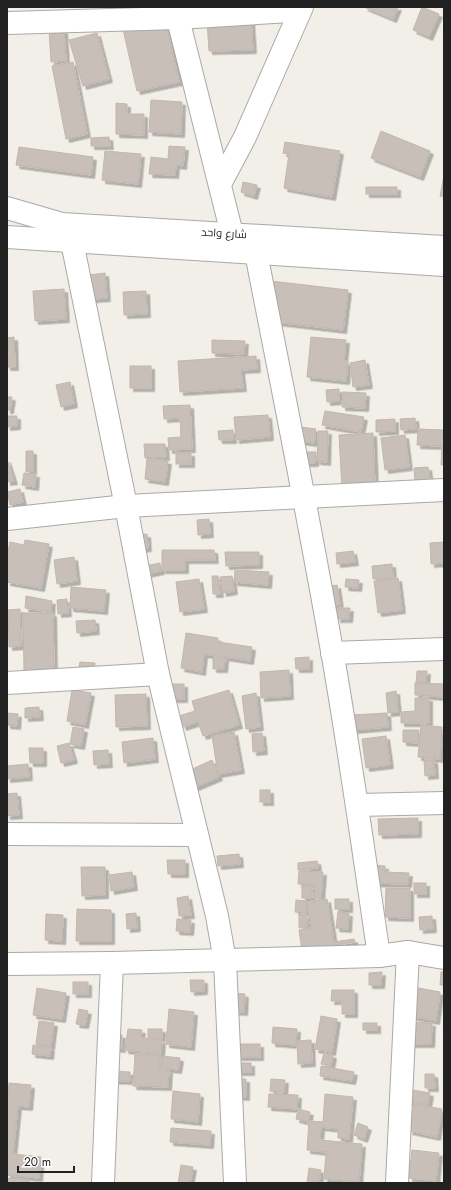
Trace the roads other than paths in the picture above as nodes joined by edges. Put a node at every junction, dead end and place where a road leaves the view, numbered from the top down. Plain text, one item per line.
1 (177, 12) edge
2 (293, 13) edge
3 (7, 23) edge
4 (220, 184) junction
5 (7, 208) edge
6 (232, 234) junction
7 (7, 237) edge
8 (72, 242) junction
9 (444, 247) edge
10 (256, 253) junction
11 (444, 265) edge
12 (444, 490) edge
13 (305, 498) junction
14 (126, 506) junction
15 (7, 519) edge
16 (444, 649) edge
17 (332, 653) junction
18 (158, 674) junction
19 (7, 683) edge
20 (444, 802) edge
21 (358, 805) junction
22 (7, 834) edge
23 (197, 835) junction
24 (408, 952) junction
25 (379, 956) junction
26 (444, 958) edge
27 (225, 961) junction
28 (7, 964) edge
29 (112, 964) junction
30 (103, 1183) edge
31 (235, 1183) edge
32 (397, 1183) edge

1 - 2 street
1 - 3 street
1 - 4 street
2 - 4 street
4 - 6 street
5 - 6 street, شارع واحد
6 - 9 street, شارع واحد
6 - 10 street
7 - 8 street, شارع واحد
8 - 10 street, شارع واحد
8 - 14 street
10 - 11 street, شارع واحد
10 - 13 street
12 - 13 street
13 - 14 street
13 - 17 street
14 - 15 street
14 - 18 street
16 - 17 street
17 - 21 street
18 - 19 street
18 - 23 street
20 - 21 street
21 - 25 street
22 - 23 street
23 - 27 street
24 - 25 street
24 - 26 street
24 - 32 street
25 - 27 street
27 - 29 street
27 - 31 street
28 - 29 street
29 - 30 street

